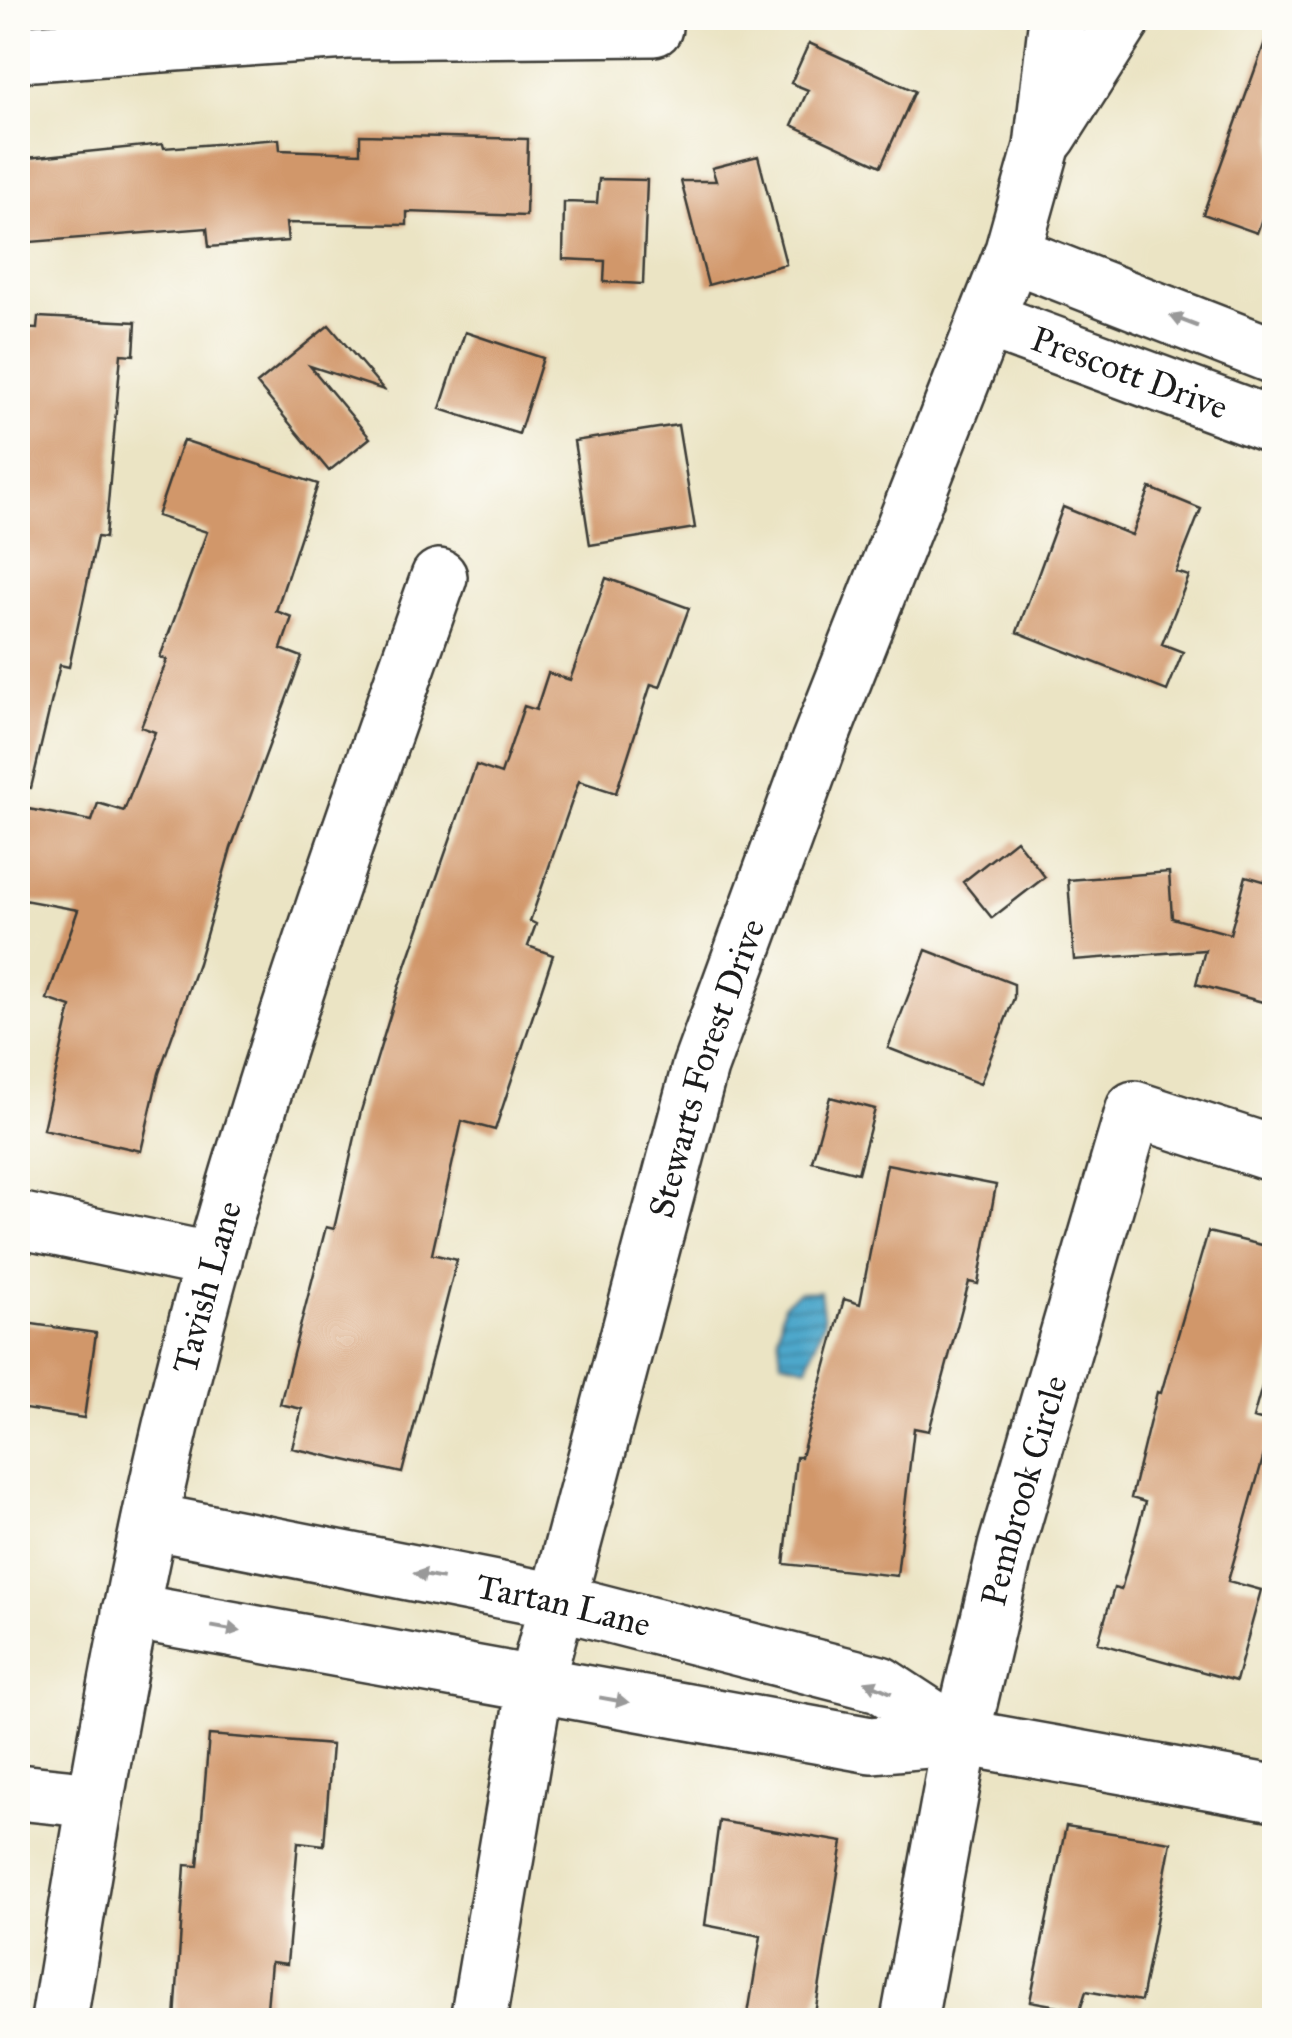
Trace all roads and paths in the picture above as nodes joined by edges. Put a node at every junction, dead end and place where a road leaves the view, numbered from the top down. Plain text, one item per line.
1 (1056, 18) edge
2 (1124, 18) edge
3 (654, 28) dead end
4 (18, 54) edge
5 (1042, 147) junction
6 (1012, 254) junction
7 (986, 320) junction
8 (1274, 356) edge
9 (1274, 426) edge
10 (440, 577) dead end
11 (1274, 1154) edge
12 (18, 1220) edge
13 (214, 1260) junction
14 (150, 1521) junction
15 (556, 1601) junction
16 (130, 1611) junction
17 (535, 1686) junction
18 (962, 1737) junction
19 (18, 1792) edge
20 (1274, 1793) edge
21 (94, 1800) junction
22 (59, 2020) edge
23 (478, 2020) edge
24 (908, 2020) edge

1 - 5 street, Stewarts Forest Drive
2 - 5 street, Stewarts Forest Drive
3 - 4 street
5 - 6 street, Stewarts Forest Drive
6 - 7 street, Stewarts Forest Drive
8 -> 6 street, Prescott Drive
7 - 9 street, Prescott Drive
7 - 15 street, Stewarts Forest Drive
10 - 13 street, Tavish Lane
11 - 18 street, Pembrook Circle
12 - 13 street
13 - 14 street, Tavish Lane
15 -> 14 street, Tartan Lane
14 - 16 street, Tavish Lane
15 - 17 street, Stewarts Forest Drive
18 -> 15 street, Tartan Lane
16 -> 17 street, Tartan Lane
16 - 21 street, Tavish Lane
17 -> 18 street, Tartan Lane
17 - 23 street, Stewarts Forest Drive
18 - 20 street, Tartan Lane
18 - 24 street, Pembrook Circle
19 - 21 street
21 - 22 street, Tavish Lane

